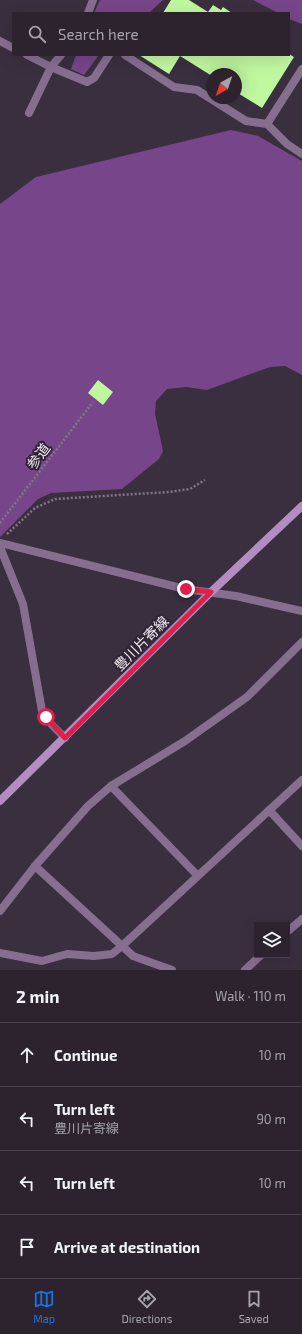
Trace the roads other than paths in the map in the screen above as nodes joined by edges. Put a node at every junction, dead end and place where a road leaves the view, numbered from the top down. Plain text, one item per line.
1 (93, 0) edge
2 (88, 12) edge
3 (0, 41) edge
4 (12, 47) edge
5 (29, 56) edge
6 (60, 56) edge
7 (108, 56) edge
8 (127, 56) edge
9 (51, 67) junction
10 (302, 69) edge
11 (29, 113) dead end
12 (267, 124) junction
13 (302, 154) edge
14 (302, 506) edge
15 (2, 540) edge
16 (0, 547) edge
17 (211, 592) junction
18 (302, 611) edge
19 (302, 643) edge
20 (65, 738) junction
21 (302, 780) edge
22 (110, 786) junction
23 (0, 801) edge
24 (268, 810) junction
25 (302, 846) edge
26 (35, 866) junction
27 (197, 875) junction
28 (0, 911) edge
29 (302, 919) edge
30 (290, 929) edge
31 (122, 946) junction
32 (0, 954) edge
33 (258, 958) edge
34 (172, 970) edge
35 (244, 970) edge

1 - 2 street
3 - 4 street
5 - 9 street
6 - 9 street
7 - 9 street
8 - 12 street
9 - 11 street
10 - 12 street
12 - 13 street
14 - 17 main road, 豊川片寄線
15 - 17 street
16 - 20 street
17 - 18 street
17 - 20 main road, 豊川片寄線
19 - 22 street
20 - 23 main road, 豊川片寄線
21 - 24 street
22 - 26 street
22 - 27 street
24 - 25 street
24 - 27 street
26 - 28 street
26 - 31 street
27 - 31 street
29 - 30 street
31 - 32 street
31 - 34 street
33 - 35 street

